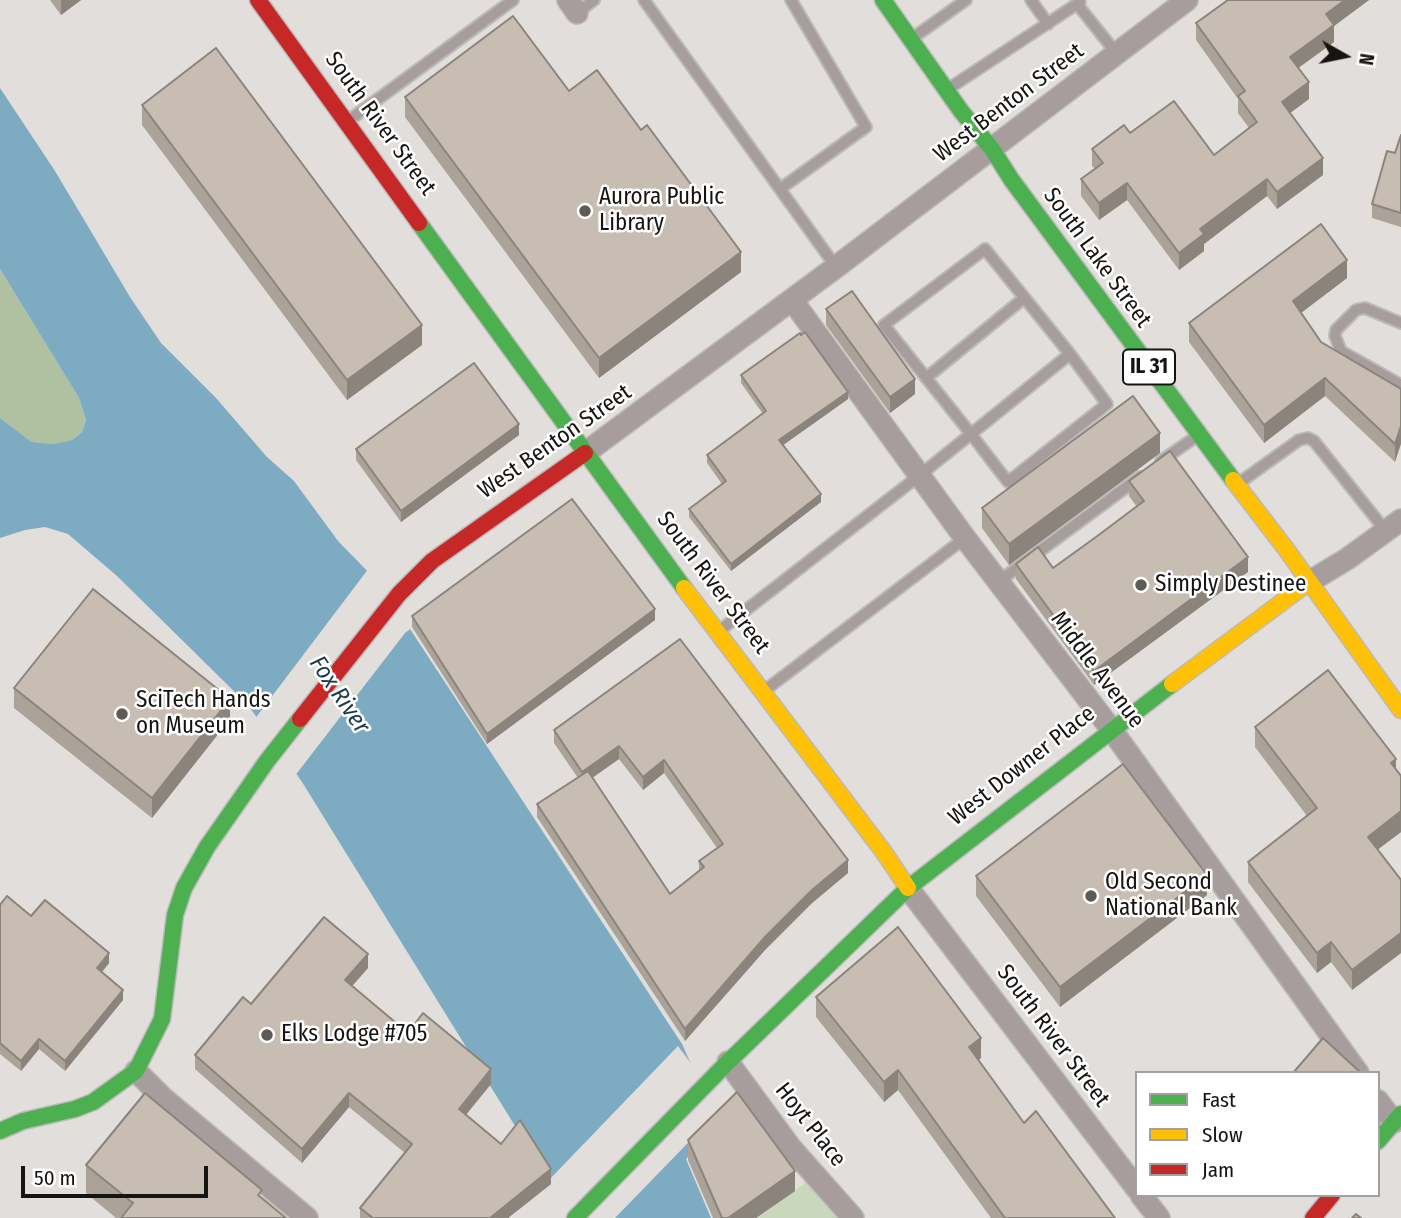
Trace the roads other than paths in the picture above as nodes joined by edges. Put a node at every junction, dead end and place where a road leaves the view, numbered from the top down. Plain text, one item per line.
1 (258, 0) edge
2 (513, 0) edge
3 (644, 0) edge
4 (791, 0) edge
5 (883, 0) edge
6 (966, 0) edge
7 (1031, 0) edge
8 (1187, 0) edge
9 (1080, 2) edge
10 (1048, 24) junction
11 (911, 39) junction
12 (1116, 54) junction
13 (946, 90) junction
14 (346, 122) junction
15 (992, 149) junction
16 (780, 189) junction
17 (836, 267) junction
18 (1024, 298) junction
19 (792, 300) junction
20 (1401, 323) edge
21 (1070, 354) junction
22 (926, 378) junction
23 (1401, 384) edge
24 (971, 434) junction
25 (1199, 435) junction
26 (585, 453) junction
27 (920, 475) junction
28 (1237, 485) junction
29 (1393, 525) edge
30 (965, 538) junction
31 (998, 582) junction
32 (1309, 582) junction
33 (718, 632) junction
34 (762, 693) junction
35 (1401, 710) edge
36 (1111, 729) junction
37 (908, 888) junction
38 (728, 1062) junction
39 (136, 1071) junction
40 (1357, 1071) edge
41 (1380, 1103) edge
42 (1399, 1122) edge
43 (0, 1130) edge
44 (1380, 1139) edge
45 (1135, 1186) edge
46 (1143, 1197) edge
47 (1330, 1197) edge
48 (307, 1218) edge
49 (575, 1218) edge
50 (853, 1218) edge
51 (1159, 1218) edge
52 (1313, 1218) edge

1 - 14 street, South River Street
2 - 14 lane
3 - 16 lane
4 - 16 lane
5 - 11 street, South Lake Street / IL 31
6 - 11 lane
7 - 10 lane
8 - 12 street, West Benton Street
9 - 10 lane
9 - 12 lane
10 - 13 lane
11 - 13 street, South Lake Street / IL 31
12 - 15 street, West Benton Street
13 - 15 street, South Lake Street / IL 31
14 - 26 street, South River Street
15 - 17 street, West Benton Street
15 - 25 street, South Lake Street / IL 31
16 - 17 lane
17 - 19 street, West Benton Street
18 - 21 lane
18 - 22 lane
18 - 22 lane
19 - 26 street, West Benton Street
19 - 27 street, Middle Avenue
20 - 23 lane
21 - 24 lane
21 - 24 lane
22 - 24 lane
24 - 27 lane
25 - 28 street, South Lake Street / IL 31
25 - 31 lane
26 - 33 street, South River Street
26 - 39 street, West Benton Street
27 - 30 street, Middle Avenue
27 - 33 lane
28 - 29 lane
28 - 32 street, South Lake Street / IL 31
29 - 32 street, West Downer Place
30 - 31 street, Middle Avenue
30 - 34 lane
31 - 36 street, Middle Avenue
32 - 35 street, South Lake Street / IL 31
32 - 36 street, West Downer Place
33 - 34 street, South River Street
34 - 37 street, South River Street
36 - 37 street, West Downer Place
36 - 40 street, Middle Avenue
37 - 38 street, West Downer Place
37 - 45 street, South River Street
38 - 49 street, West Downer Place
38 - 50 street, Hoyt Place
39 - 43 street
39 - 48 street
41 - 42 street
42 - 44 street
46 - 51 street
47 - 52 street

